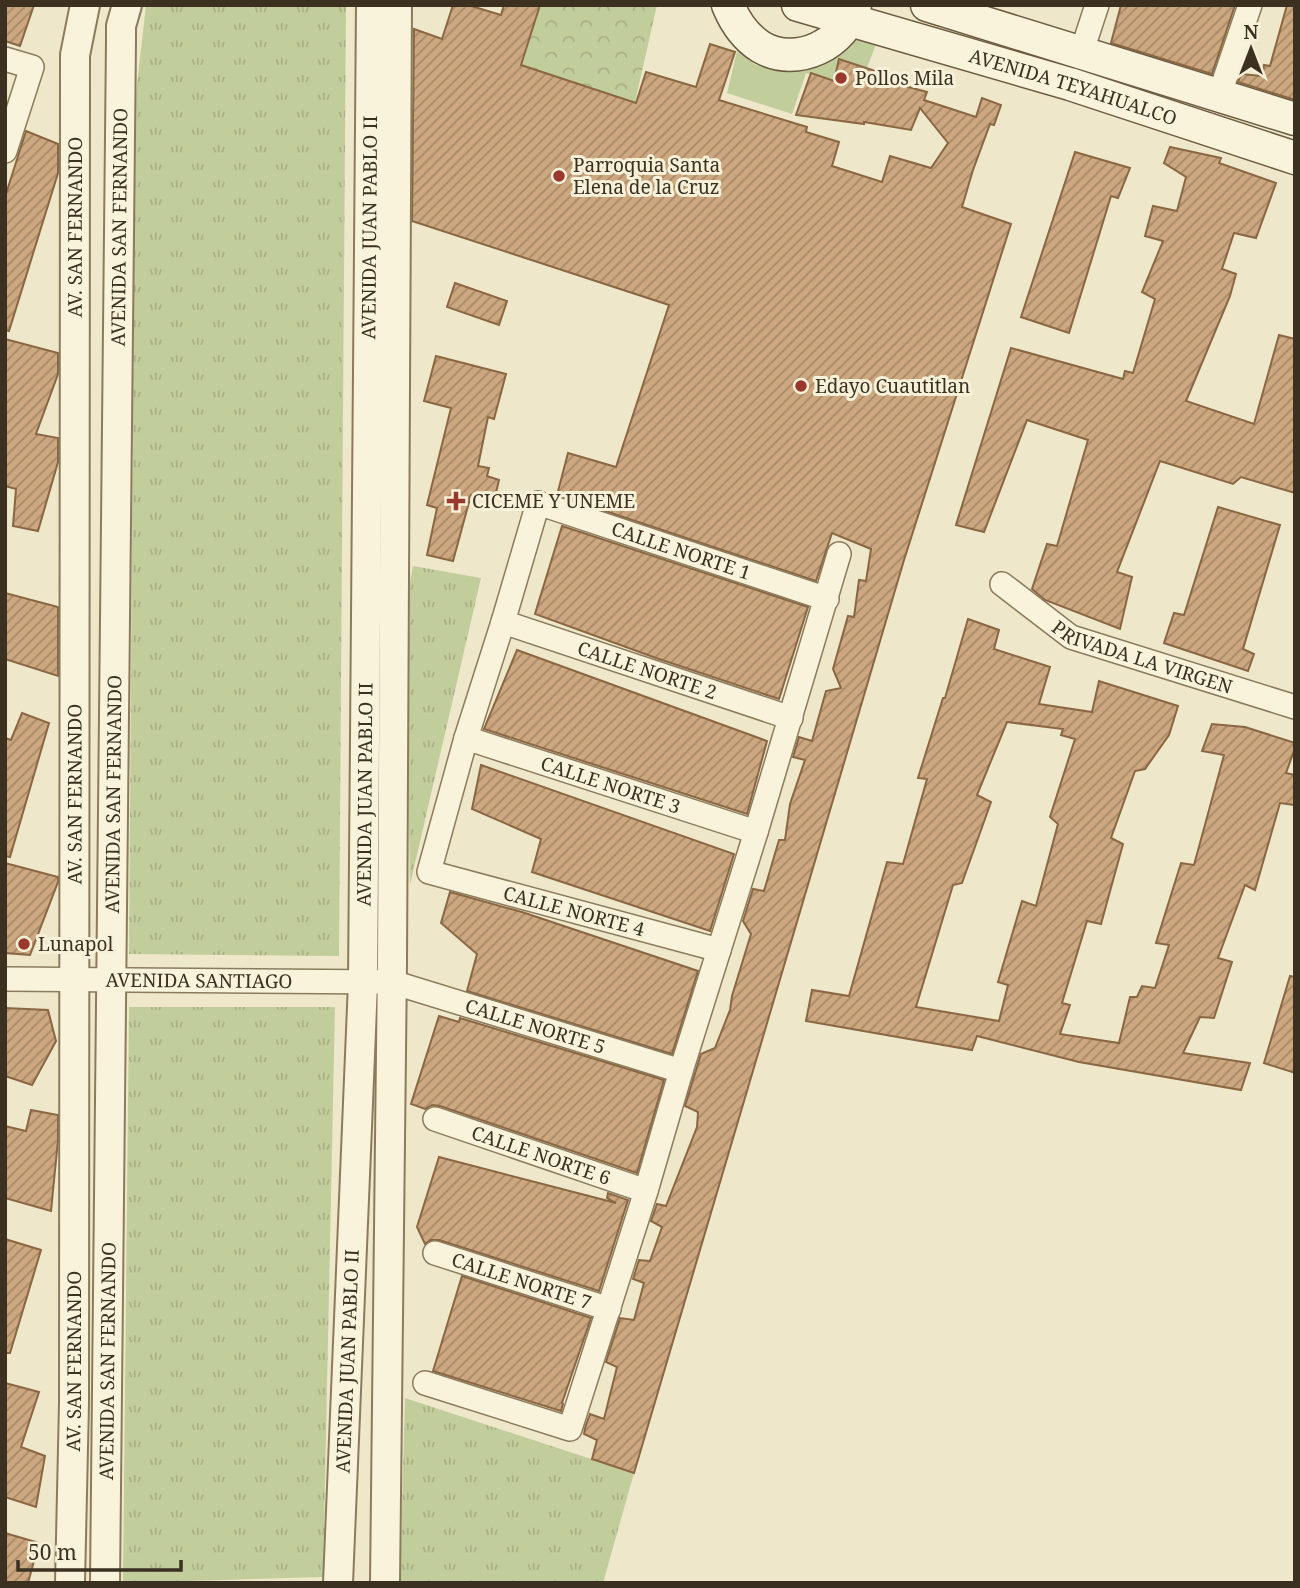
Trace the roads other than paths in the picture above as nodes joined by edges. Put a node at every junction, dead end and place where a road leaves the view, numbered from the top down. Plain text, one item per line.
1 (85, 5) edge
2 (127, 5) edge
3 (371, 5) edge
4 (397, 5) edge
5 (728, 5) edge
6 (798, 5) edge
7 (927, 5) edge
8 (1097, 5) edge
9 (1250, 5) edge
10 (853, 13) edge
11 (1081, 54) junction
12 (5, 59) edge
13 (1219, 96) junction
14 (1295, 119) edge
15 (5, 151) edge
16 (1295, 158) edge
17 (839, 554) dead end
18 (1002, 584) dead end
19 (827, 599) junction
20 (503, 622) junction
21 (1295, 707) edge
22 (791, 718) junction
23 (466, 738) junction
24 (756, 832) junction
25 (719, 950) junction
26 (5, 979) edge
27 (75, 980) junction
28 (110, 980) junction
29 (391, 982) junction
30 (363, 983) junction
31 (681, 1071) junction
32 (435, 1119) dead end
33 (646, 1191) junction
34 (435, 1253) dead end
35 (609, 1310) junction
36 (425, 1383) dead end
37 (70, 1583) edge
38 (105, 1583) edge
39 (338, 1583) edge
40 (385, 1583) edge

1 - 27 street, AV. SAN FERNANDO
2 - 28 street, AVENIDA SAN FERNANDO
3 - 30 street, AVENIDA JUAN PABLO II
4 - 29 street
5 - 10 main road
6 - 10 main road, AVENIDA TEYAHUALCO
7 - 11 main road, AVENIDA TEYAHUALCO
8 - 11 street
9 - 13 street
10 - 16 main road, AVENIDA TEYAHUALCO
11 - 13 main road, AVENIDA TEYAHUALCO
12 - 15 street
13 - 14 main road, AVENIDA TEYAHUALCO
17 - 19 street
18 - 21 street, PRIVADA LA VIRGEN
19 - 20 street, CALLE NORTE 1
19 - 22 street
20 - 22 street, CALLE NORTE 2
20 - 23 street
22 - 24 street
23 - 24 street, CALLE NORTE 3
23 - 25 street, CALLE NORTE 4
24 - 25 street
25 - 31 street
26 - 27 street, AVENIDA SANTIAGO
27 - 28 street, AVENIDA SANTIAGO
27 - 37 street, AV. SAN FERNANDO
28 - 30 street, AVENIDA SANTIAGO
28 - 38 street, AVENIDA SAN FERNANDO
29 - 30 street, AVENIDA SANTIAGO
29 - 31 street, CALLE NORTE 5
29 - 40 street
30 - 39 street, AVENIDA JUAN PABLO II
31 - 33 street
32 - 33 street, CALLE NORTE 6
33 - 35 street
34 - 35 street, CALLE NORTE 7
35 - 36 street

